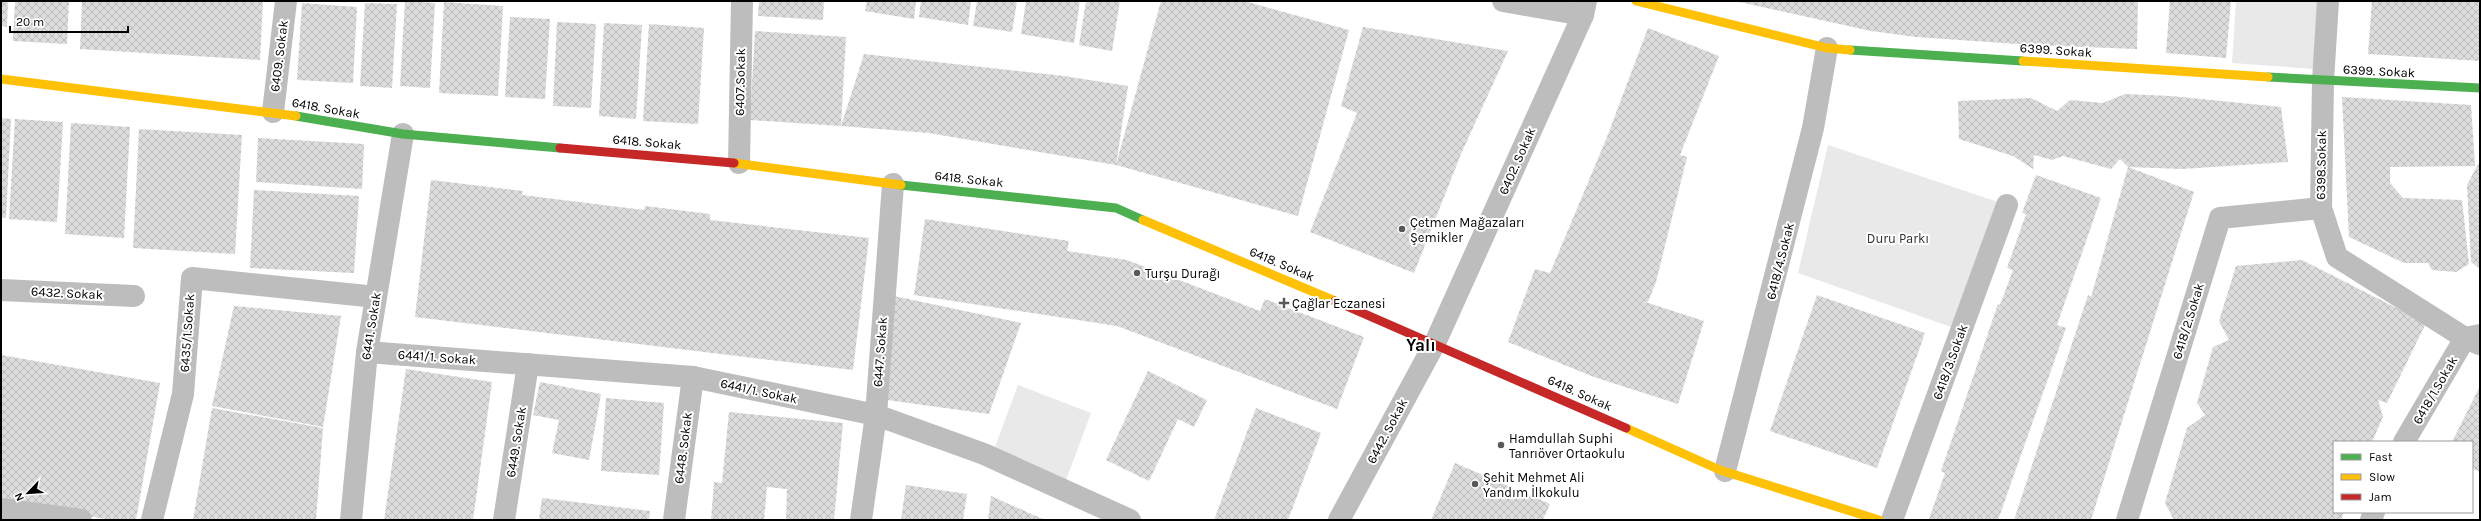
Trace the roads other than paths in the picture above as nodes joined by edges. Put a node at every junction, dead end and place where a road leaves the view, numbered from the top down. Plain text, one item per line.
1 (286, 1) edge
2 (742, 1) edge
3 (1503, 1) edge
4 (1636, 1) edge
5 (2328, 1) edge
6 (1584, 8) edge
7 (1827, 48) junction
8 (1, 79) edge
9 (2323, 81) junction
10 (2480, 88) edge
11 (273, 112) junction
12 (403, 134) junction
13 (739, 163) junction
14 (892, 184) junction
15 (2007, 205) dead end
16 (2321, 208) junction
17 (1, 290) edge
18 (134, 296) dead end
19 (376, 297) junction
20 (2475, 339) edge
21 (1435, 343) junction
22 (367, 352) junction
23 (528, 364) junction
24 (693, 377) junction
25 (876, 415) junction
26 (2405, 441) edge
27 (1725, 471) junction
28 (1, 509) edge
29 (81, 520) edge
30 (152, 520) edge
31 (351, 520) edge
32 (504, 520) edge
33 (674, 520) edge
34 (861, 520) edge
35 (1130, 520) edge
36 (1339, 520) edge
37 (1879, 520) edge
38 (1892, 520) edge
39 (2127, 520) edge

1 - 11 street, 6409. Sokak
2 - 13 street, 6407.Sokak
3 - 6 street
4 - 7 street, 6399. Sokak
5 - 9 street, 6398.Sokak
6 - 21 street, 6402. Sokak
7 - 9 street, 6399. Sokak
7 - 27 street, 6418/4.Sokak
8 - 11 street, 6418. Sokak
9 - 10 street, 6399. Sokak
9 - 16 street, 6398.Sokak
11 - 12 street, 6418. Sokak
12 - 13 street, 6418. Sokak
12 - 19 street, 6441. Sokak
13 - 14 street, 6418. Sokak
14 - 21 street, 6418. Sokak
14 - 25 street, 6447. Sokak
15 - 38 street, 6418/3.Sokak
16 - 20 street, 6398.Sokak
16 - 39 street, 6418/2.Sokak
17 - 18 street, 6432. Sokak
19 - 22 street, 6441. Sokak
19 - 30 street, 6435/1.Sokak
20 - 26 street, 6418/1.Sokak
21 - 27 street, 6418. Sokak
21 - 36 street, 6442. Sokak
22 - 23 street, 6441/1. Sokak
22 - 31 street, 6441. Sokak
23 - 24 street, 6441/1. Sokak
23 - 32 street, 6449. Sokak
24 - 25 street, 6441/1. Sokak
24 - 33 street, 6448. Sokak
25 - 34 street, 6447. Sokak
25 - 35 street, 6441/1. Sokak
27 - 37 street, 6418. Sokak
28 - 29 street

